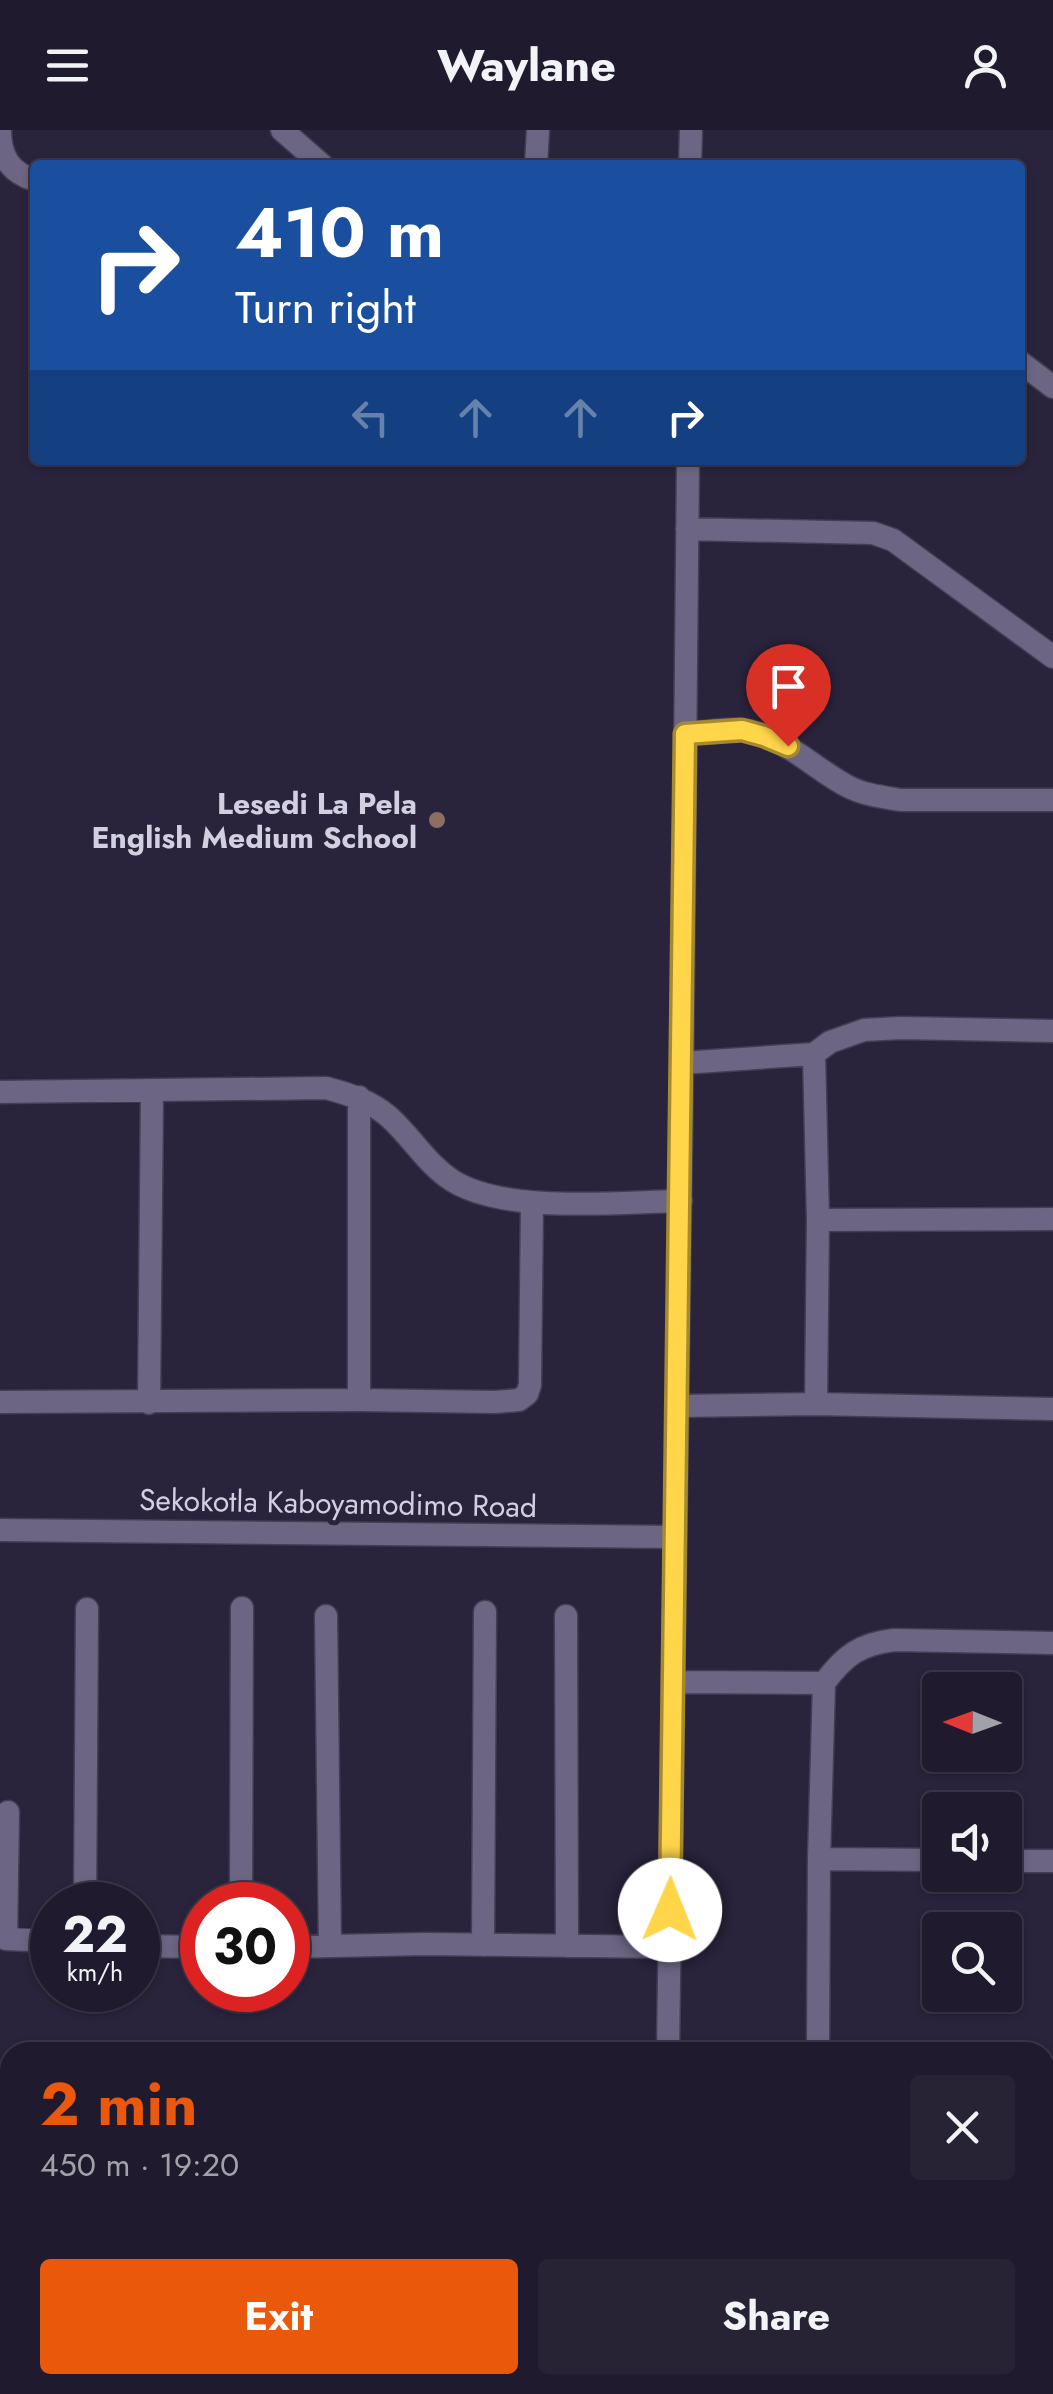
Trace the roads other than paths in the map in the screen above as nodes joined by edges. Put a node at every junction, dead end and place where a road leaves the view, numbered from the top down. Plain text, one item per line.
1 (0, 130) edge
2 (282, 130) edge
3 (538, 130) edge
4 (691, 130) edge
5 (316, 160) edge
6 (536, 160) edge
7 (690, 160) edge
8 (30, 178) edge
9 (1025, 366) edge
10 (1053, 387) edge
11 (688, 465) edge
12 (687, 529) junction
13 (1053, 657) edge
14 (685, 734) junction
15 (1053, 800) edge
16 (1053, 1031) edge
17 (814, 1054) junction
18 (682, 1063) junction
19 (0, 1092) edge
20 (152, 1092) junction
21 (359, 1097) junction
22 (680, 1201) junction
23 (532, 1203) junction
24 (1053, 1218) edge
25 (818, 1220) junction
26 (358, 1400) junction
27 (0, 1402) edge
28 (149, 1402) junction
29 (816, 1404) junction
30 (677, 1406) junction
31 (1053, 1409) edge
32 (0, 1530) edge
33 (675, 1537) junction
34 (242, 1608) dead end
35 (87, 1610) dead end
36 (485, 1612) dead end
37 (326, 1616) dead end
38 (566, 1616) dead end
39 (1053, 1643) edge
40 (674, 1682) junction
41 (824, 1683) junction
42 (8, 1812) dead end
43 (818, 1859) junction
44 (922, 1860) edge
45 (1022, 1861) edge
46 (1053, 1861) edge
47 (84, 1882) edge
48 (241, 1882) edge
49 (3, 1939) edge
50 (30, 1940) edge
51 (483, 1945) junction
52 (310, 1946) edge
53 (330, 1946) junction
54 (567, 1946) junction
55 (670, 1947) junction
56 (668, 2042) edge
57 (818, 2042) edge

1 - 8 street
2 - 5 street
3 - 6 street
4 - 7 street
9 - 10 street
11 - 12 street
12 - 13 street
12 - 14 street
14 - 15 street
14 - 18 street
16 - 17 street
17 - 18 street
17 - 25 street
18 - 22 street
19 - 20 street
20 - 21 street
20 - 28 street
21 - 23 street
21 - 26 street
22 - 23 street
22 - 30 street
23 - 26 street
24 - 25 street
25 - 29 street
26 - 28 street
27 - 28 street
29 - 30 street
29 - 31 street
30 - 33 street
32 - 33 street, Sekokotla Kaboyamodimo Road
33 - 40 street
34 - 48 street
35 - 47 street
36 - 51 street
37 - 53 street
38 - 54 street
39 - 41 street
40 - 41 street
40 - 55 street
41 - 43 street
42 - 49 street
43 - 44 street
43 - 57 street
45 - 46 street
49 - 50 street
51 - 53 street
51 - 54 street
52 - 53 street
54 - 55 street
55 - 56 street

